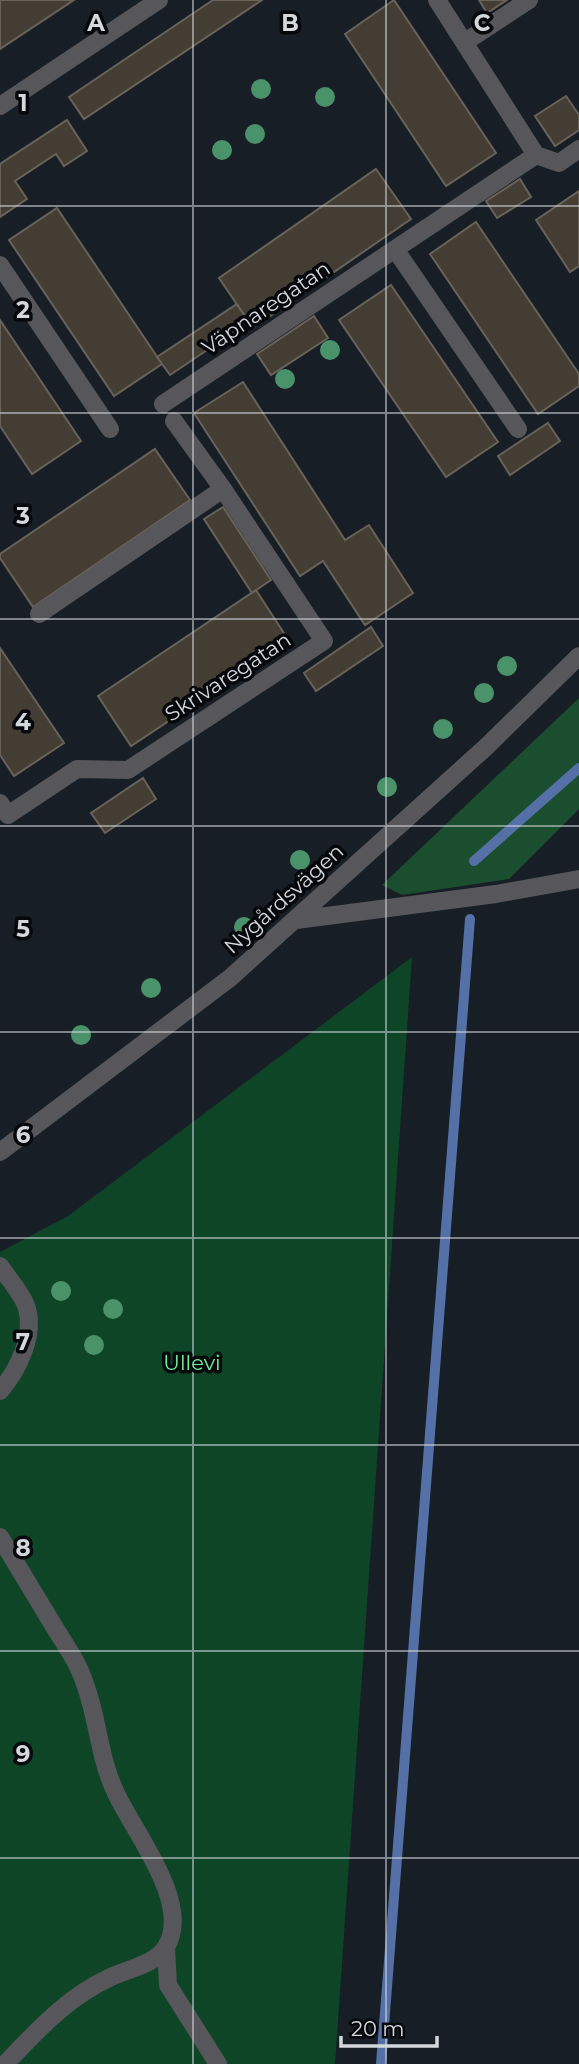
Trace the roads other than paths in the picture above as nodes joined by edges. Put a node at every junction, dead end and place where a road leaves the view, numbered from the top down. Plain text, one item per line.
1 (159, 0) edge
2 (437, 0) edge
3 (529, 0) edge
4 (465, 42) junction
5 (0, 106) edge
6 (579, 149) edge
7 (536, 155) junction
8 (395, 249) junction
9 (0, 265) edge
10 (163, 404) dead end
11 (174, 421) dead end
12 (110, 429) dead end
13 (518, 429) dead end
14 (223, 489) junction
15 (39, 614) dead end
16 (579, 656) edge
17 (3, 813) edge
18 (579, 878) edge
19 (296, 920) junction
20 (0, 1152) edge
21 (0, 1266) edge
22 (0, 1391) edge
23 (0, 1537) edge
24 (166, 1947) junction
25 (5, 2064) edge
26 (218, 2064) edge

1 - 5 street
2 - 4 street
3 - 4 street
4 - 7 street
6 - 7 street
7 - 8 street, Väpnaregatan
8 - 10 street, Väpnaregatan
8 - 13 street
9 - 12 street
11 - 14 street, Skrivaregatan
14 - 15 street
14 - 17 street, Skrivaregatan
16 - 19 street, Nygårdsvägen
18 - 19 street
19 - 20 street, Nygårdsvägen
21 - 22 street
23 - 24 street
24 - 25 street
24 - 26 street

